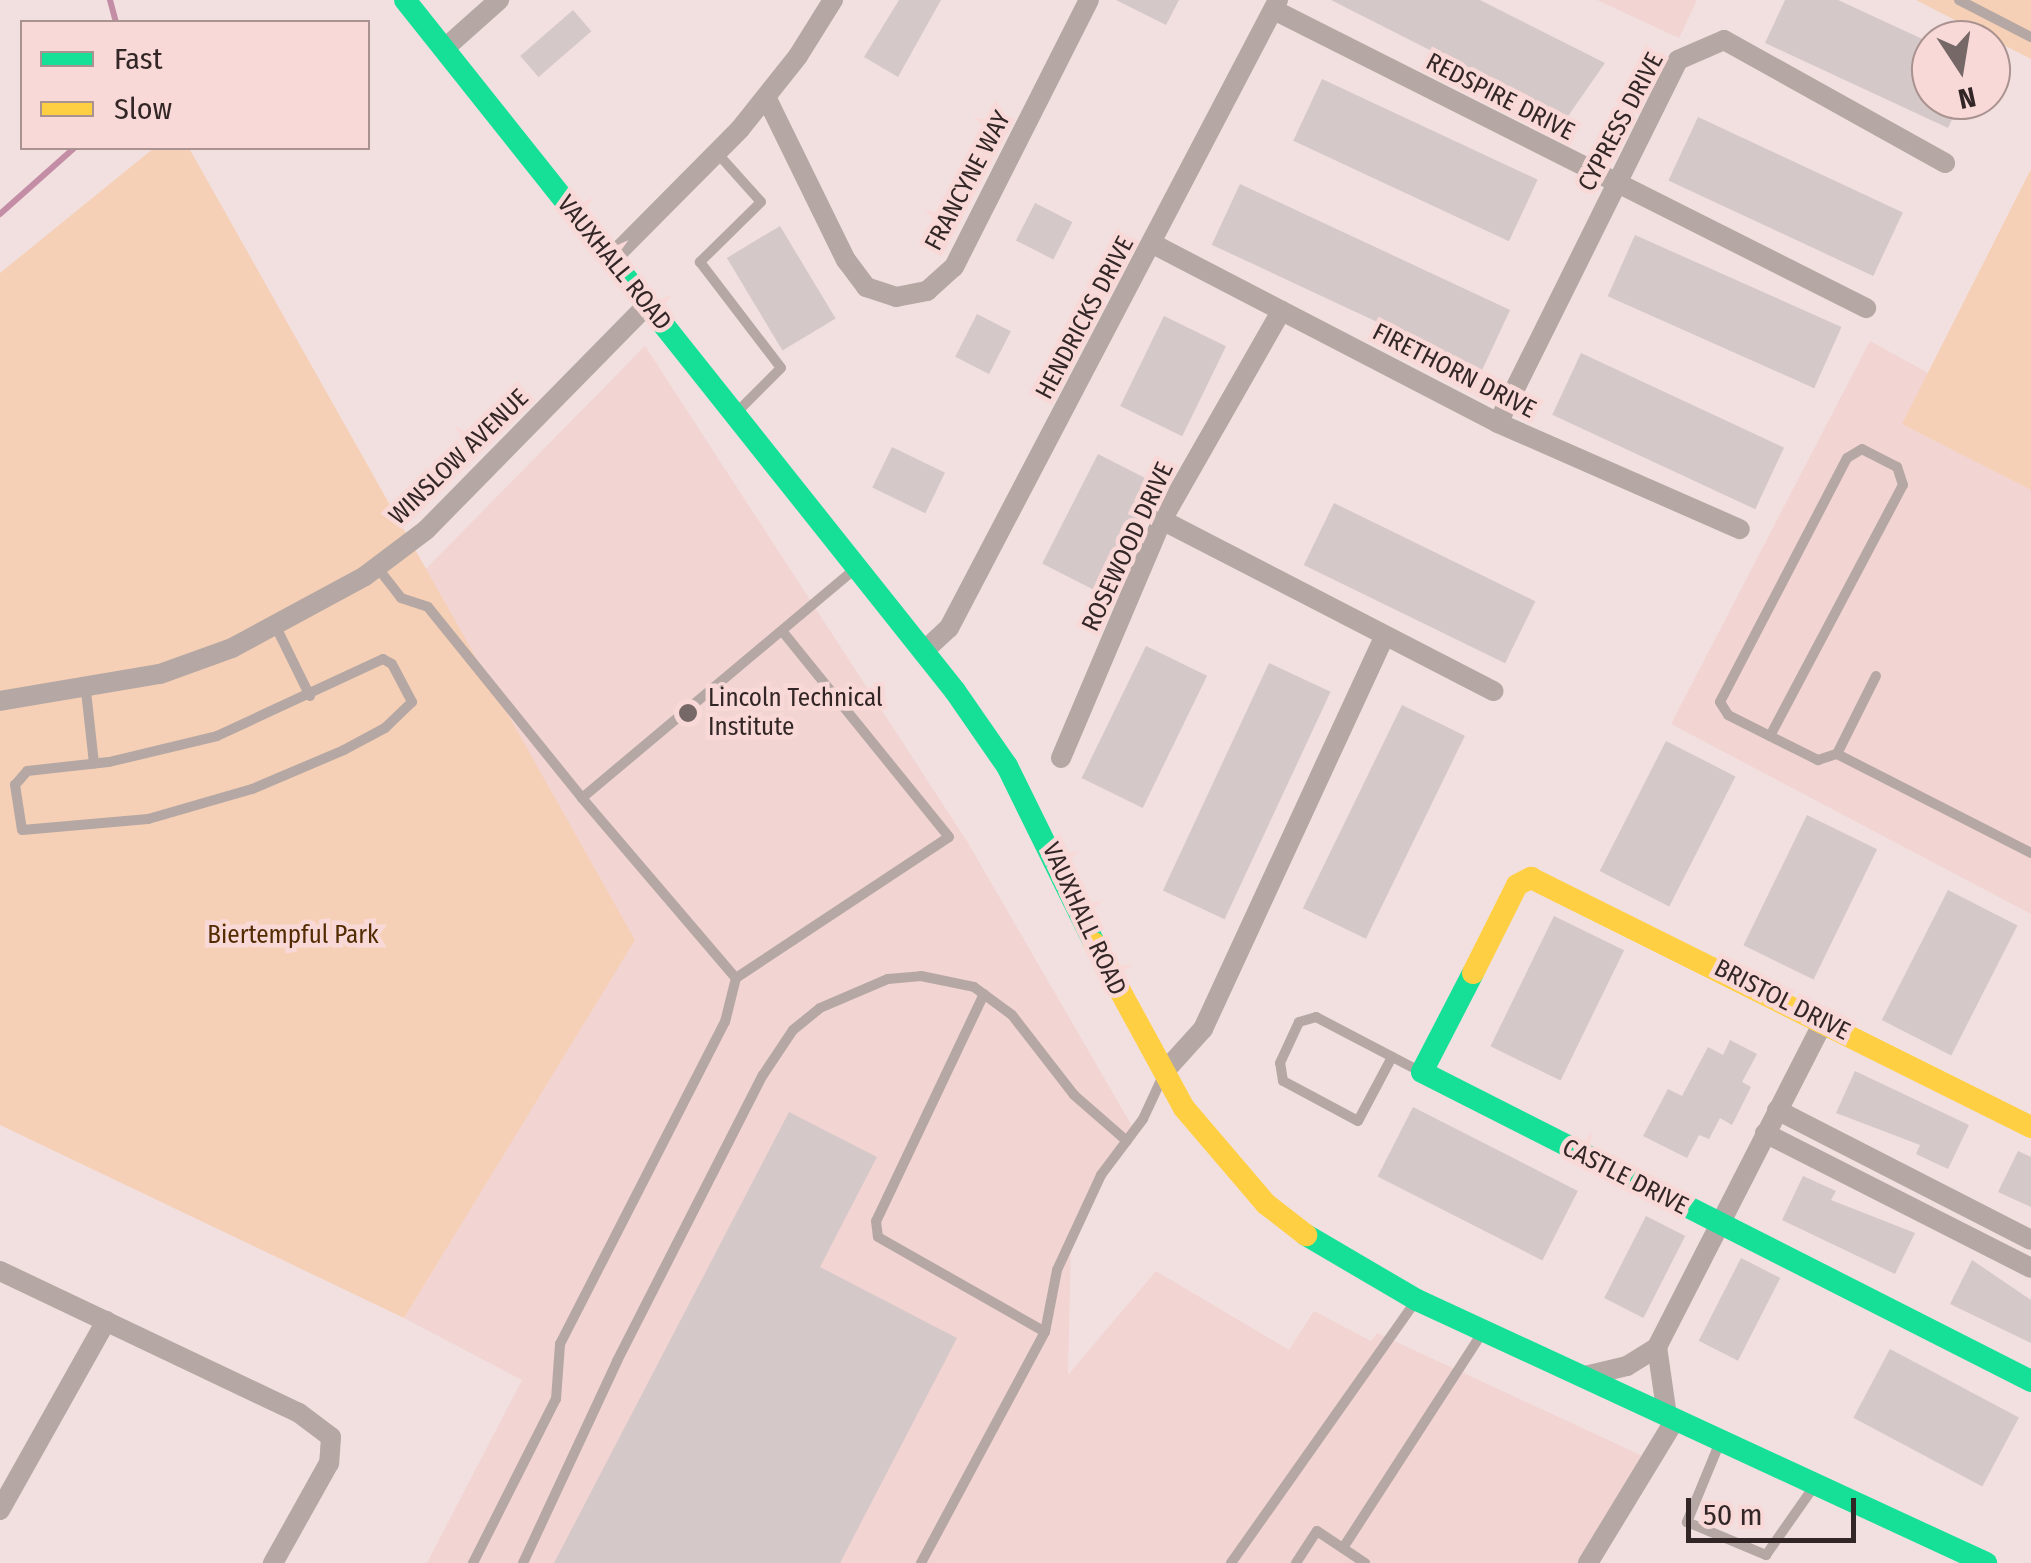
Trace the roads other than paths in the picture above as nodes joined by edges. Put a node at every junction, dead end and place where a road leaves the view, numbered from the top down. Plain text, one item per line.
1 (405, 0) edge
2 (498, 0) edge
3 (832, 0) edge
4 (1089, 0) edge
5 (1959, 0) edge
6 (1276, 5) edge
7 (2031, 37) edge
8 (444, 49) junction
9 (766, 97) junction
10 (718, 154) junction
11 (1945, 163) dead end
12 (1615, 182) junction
13 (1153, 244) junction
14 (611, 259) junction
15 (647, 305) junction
16 (1866, 308) dead end
17 (1280, 311) junction
18 (734, 414) junction
19 (1498, 424) junction
20 (1162, 520) junction
21 (1740, 529) dead end
22 (377, 567) junction
23 (857, 568) junction
24 (276, 627) junction
25 (783, 632) junction
26 (1385, 636) junction
27 (923, 652) junction
28 (1876, 676) dead end
29 (86, 691) junction
30 (1494, 691) dead end
31 (310, 696) junction
32 (0, 701) edge
33 (1770, 736) junction
34 (1837, 754) junction
35 (1062, 758) dead end
36 (94, 764) junction
37 (582, 798) junction
38 (2031, 853) edge
39 (736, 978) junction
40 (984, 994) junction
41 (1828, 1024) junction
42 (1392, 1057) junction
43 (1164, 1072) junction
44 (1422, 1072) junction
45 (1778, 1110) junction
46 (2031, 1127) edge
47 (1765, 1133) junction
48 (1127, 1142) junction
49 (1719, 1225) junction
50 (2031, 1240) edge
51 (2031, 1268) edge
52 (0, 1271) edge
53 (1417, 1300) junction
54 (106, 1321) junction
55 (1484, 1330) junction
56 (1044, 1332) junction
57 (1657, 1347) junction
58 (1585, 1376) junction
59 (2031, 1381) edge
60 (1671, 1418) junction
61 (1720, 1441) junction
62 (1815, 1484) junction
63 (0, 1510) edge
64 (1343, 1548) junction
65 (273, 1563) edge
66 (473, 1563) edge
67 (524, 1563) edge
68 (921, 1563) edge
69 (1230, 1563) edge
70 (1296, 1563) edge
71 (1365, 1563) edge
72 (1588, 1563) edge
73 (1986, 1563) edge

1 - 8 street, VAUXHALL ROAD
2 - 8 street
3 - 9 street
4 - 9 street, FRANCYNE WAY
5 - 7 lane
6 - 12 street, REDSPIRE DRIVE
6 - 13 street, HENDRICKS DRIVE
8 - 14 street, VAUXHALL ROAD
9 - 10 street
10 - 14 street
10 - 18 lane
11 - 12 street, CYPRESS DRIVE
12 - 16 street, REDSPIRE DRIVE
12 - 19 street, CYPRESS DRIVE
13 - 17 street, FIRETHORN DRIVE
13 - 27 street, HENDRICKS DRIVE
14 - 15 street, VAUXHALL ROAD
15 - 18 street, VAUXHALL ROAD
15 - 22 street, WINSLOW AVENUE
17 - 19 street, FIRETHORN DRIVE
17 - 20 street, ROSEWOOD DRIVE
18 - 23 street, VAUXHALL ROAD
19 - 21 street, FIRETHORN DRIVE
20 - 26 street
20 - 35 street, ROSEWOOD DRIVE
22 - 24 street, WINSLOW AVENUE
22 - 37 lane
23 - 25 lane
23 - 27 street, VAUXHALL ROAD
24 - 29 street, WINSLOW AVENUE
24 - 31 lane
25 - 37 lane
25 - 39 lane
26 - 30 street
26 - 43 street
27 - 43 street, VAUXHALL ROAD
28 - 34 lane
29 - 32 street, WINSLOW AVENUE
29 - 36 lane
31 - 36 lane
31 - 36 lane
33 - 33 lane
33 - 34 lane
34 - 38 lane
37 - 39 lane
39 - 66 lane
40 - 48 lane
40 - 56 lane
40 - 67 lane
41 - 44 street, BRISTOL DRIVE
41 - 45 street
41 - 46 street, BRISTOL DRIVE
42 - 42 lane
42 - 44 lane
43 - 48 lane
43 - 53 street, VAUXHALL ROAD
44 - 49 street, CASTLE DRIVE
45 - 47 street
45 - 50 street
47 - 49 street
47 - 51 street
48 - 56 lane
49 - 57 street
49 - 59 street, CASTLE DRIVE
52 - 54 street
53 - 55 street, VAUXHALL ROAD
53 - 69 lane
54 - 63 street
54 - 65 street
55 - 58 street, VAUXHALL ROAD
55 - 64 lane
56 - 68 lane
57 - 58 street
57 - 60 street
58 - 60 street, VAUXHALL ROAD
60 - 61 street, VAUXHALL ROAD
60 - 72 street
61 - 62 street, VAUXHALL ROAD
61 - 62 lane
62 - 73 street, VAUXHALL ROAD
64 - 70 lane
64 - 71 lane

